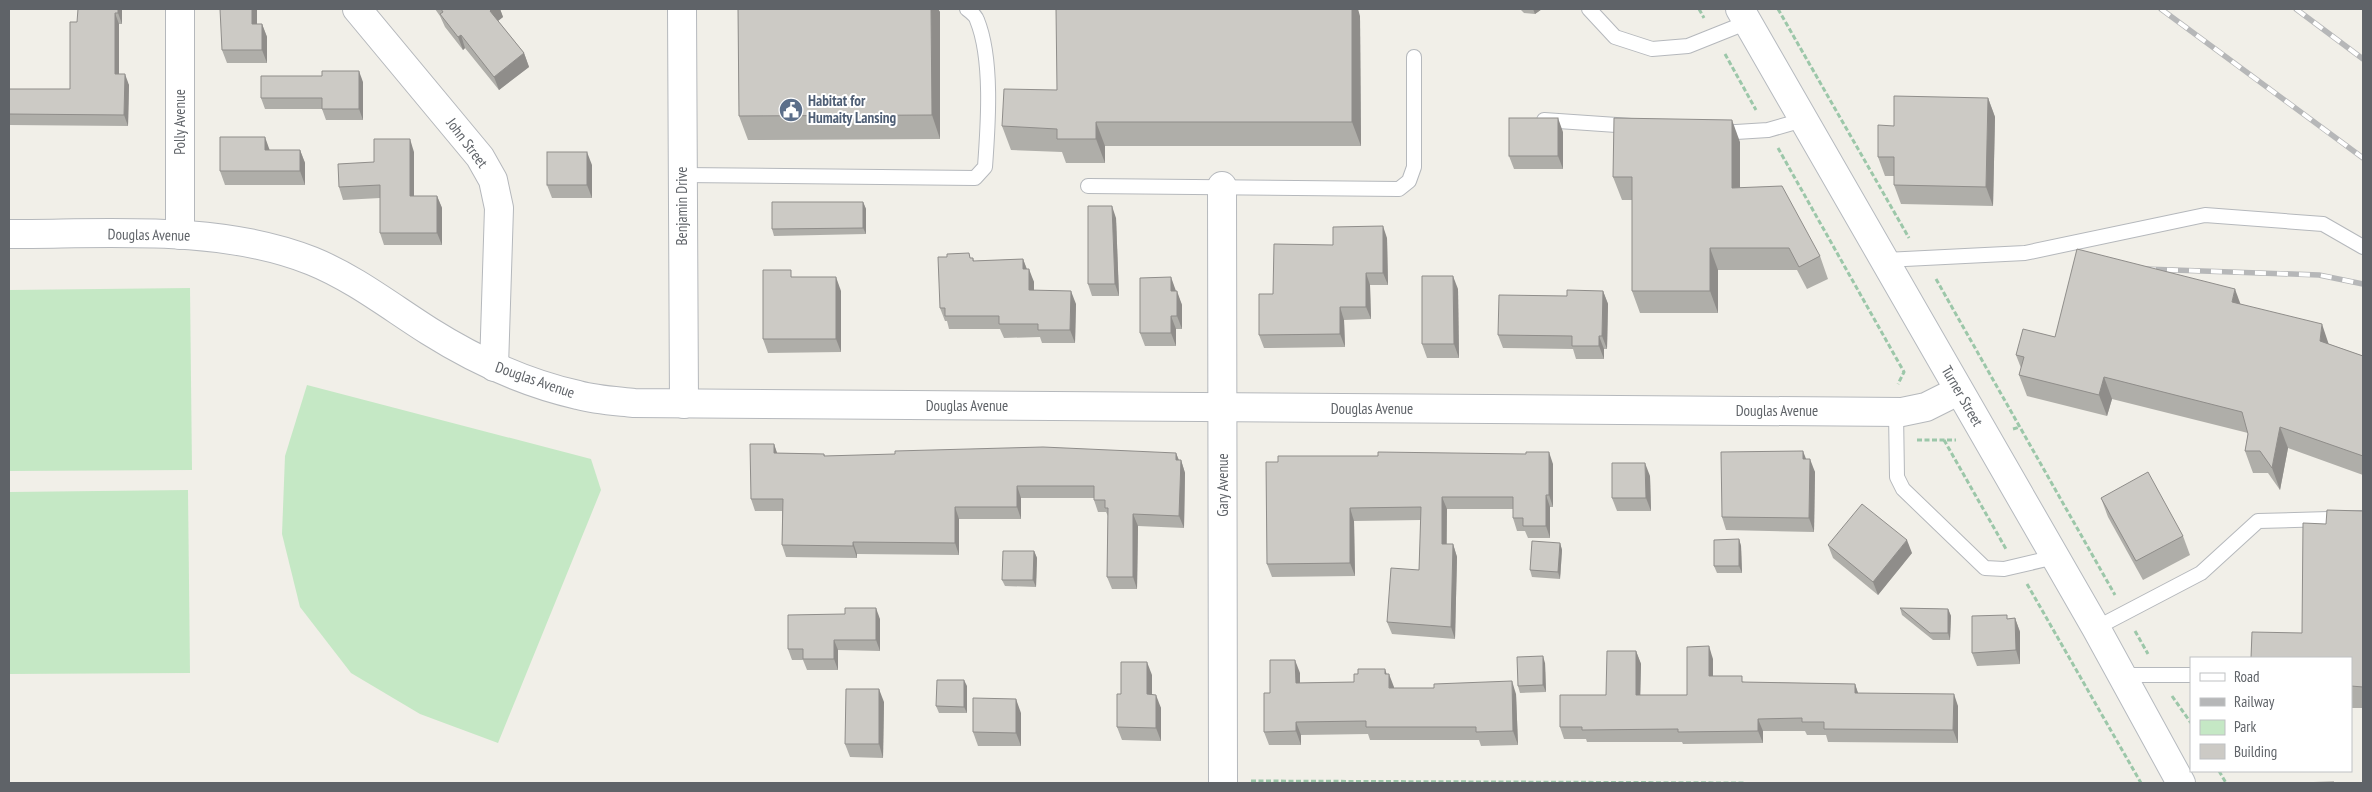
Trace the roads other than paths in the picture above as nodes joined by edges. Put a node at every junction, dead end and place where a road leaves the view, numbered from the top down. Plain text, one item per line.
1 (180, 9) edge
2 (357, 9) edge
3 (682, 9) edge
4 (967, 9) edge
5 (1589, 9) edge
6 (1744, 16) edge
7 (1414, 57) dead end
8 (1544, 120) edge
9 (1803, 120) junction
10 (1647, 126) edge
11 (1703, 132) edge
12 (682, 175) junction
13 (1088, 186) dead end
14 (1222, 186) junction
15 (9, 234) edge
16 (180, 235) junction
17 (2363, 247) edge
18 (1886, 260) junction
19 (494, 367) junction
20 (1958, 391) junction
21 (1896, 399) junction
22 (684, 404) junction
23 (1223, 408) junction
24 (2363, 518) edge
25 (2055, 557) junction
26 (2096, 628) junction
27 (2122, 675) junction
28 (2190, 675) edge
29 (1223, 782) edge
30 (2181, 783) edge

1 - 16 street, Polly Avenue
2 - 19 street, John Street
3 - 12 street, Benjamin Drive
4 - 12 lane
5 - 6 lane
6 - 9 street, Turner Street
7 - 14 lane
8 - 10 lane
9 - 11 lane
9 - 18 street, Turner Street
12 - 22 street, Benjamin Drive
13 - 14 lane
14 - 23 street, Gary Avenue
15 - 16 street, Douglas Avenue
16 - 19 street, Douglas Avenue
17 - 18 lane
18 - 20 street, Turner Street
19 - 22 street, Douglas Avenue
20 - 21 street, Douglas Avenue
20 - 25 street, Turner Street
21 - 23 street, Douglas Avenue
21 - 25 lane
22 - 23 street, Douglas Avenue
23 - 29 street, Gary Avenue
24 - 26 lane
25 - 26 street, Turner Street
26 - 27 street, Turner Street
27 - 28 lane
27 - 30 street, Turner Street

